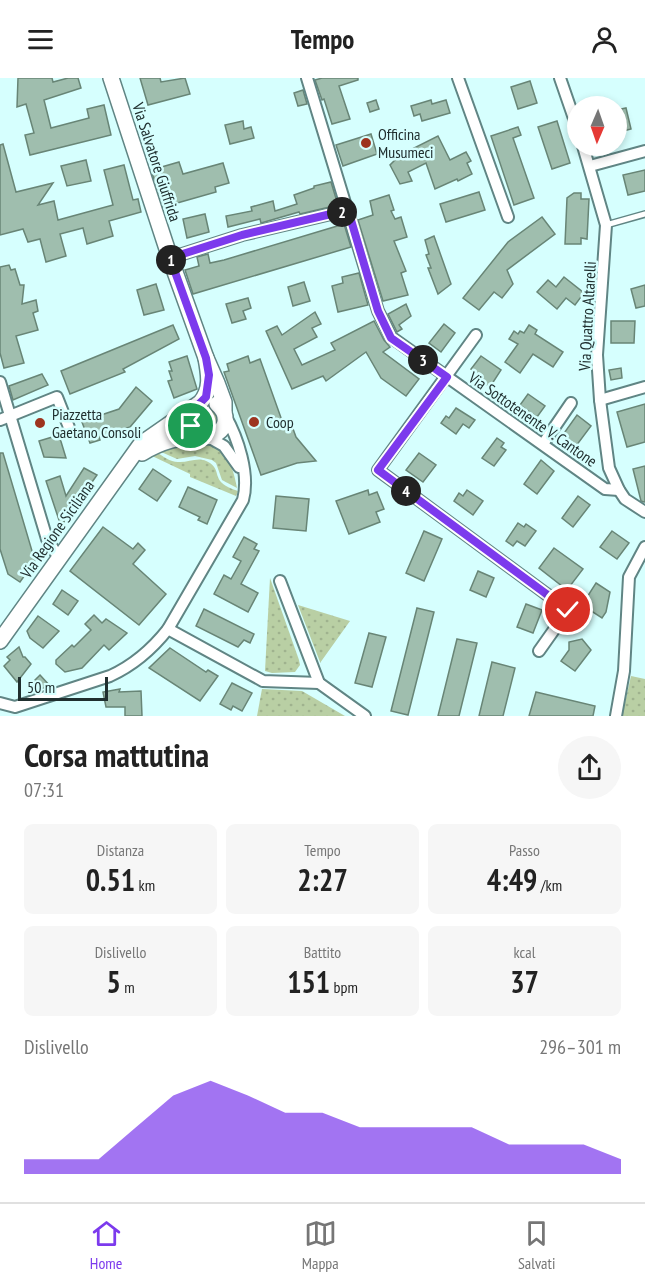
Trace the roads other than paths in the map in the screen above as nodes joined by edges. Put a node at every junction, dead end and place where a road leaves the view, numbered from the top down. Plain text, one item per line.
1 (111, 78) edge
2 (307, 78) edge
3 (458, 78) edge
4 (560, 78) edge
5 (567, 98) edge
6 (645, 151) edge
7 (586, 156) edge
8 (590, 166) junction
9 (348, 210) junction
10 (645, 214) edge
11 (508, 217) dead end
12 (606, 225) junction
13 (170, 258) junction
14 (476, 335) dead end
15 (206, 358) junction
16 (447, 377) junction
17 (0, 382) edge
18 (645, 387) edge
19 (600, 400) junction
20 (572, 403) dead end
21 (197, 405) junction
22 (224, 414) junction
23 (5, 418) edge
24 (70, 430) dead end
25 (205, 436) junction
26 (543, 444) junction
27 (123, 468) junction
28 (244, 474) junction
29 (619, 490) junction
30 (645, 512) edge
31 (645, 548) edge
32 (59, 558) junction
33 (280, 581) dead end
34 (168, 629) junction
35 (0, 641) edge
36 (539, 651) dead end
37 (319, 683) junction
38 (0, 703) edge
39 (365, 716) edge
40 (616, 716) edge

1 - 13 main road, Via Salvatore Giuffrida
2 - 9 street, Via Sottotenente V. Cantone
3 - 11 street
4 - 5 street
6 - 8 street
7 - 8 street, Via Quattro Altarelli
8 - 12 street, Via Quattro Altarelli
9 - 13 street
9 - 16 street, Via Sottotenente V. Cantone
10 - 12 lane
12 - 19 street, Via Quattro Altarelli
13 - 15 main road, Via Salvatore Giuffrida
14 - 16 street
15 - 21 main road
15 - 22 main road
16 - 26 street, Via Sottotenente V. Cantone
16 - 36 street
17 - 23 street
18 - 19 street
19 - 29 street, Via Quattro Altarelli
20 - 26 street
21 - 22 main road
21 - 25 main road
21 - 27 main road, Via Regione Siciliana
22 - 25 main road
22 - 28 street
23 - 24 street
23 - 32 street
25 - 27 main road
25 - 28 street
26 - 29 street, Via Sottotenente V. Cantone
27 - 32 main road, Via Regione Siciliana
28 - 34 street
29 - 30 street, Via Quattro Altarelli
31 - 40 street
32 - 35 main road, Via Regione Siciliana
33 - 37 street
34 - 37 street
34 - 38 street
37 - 39 street

